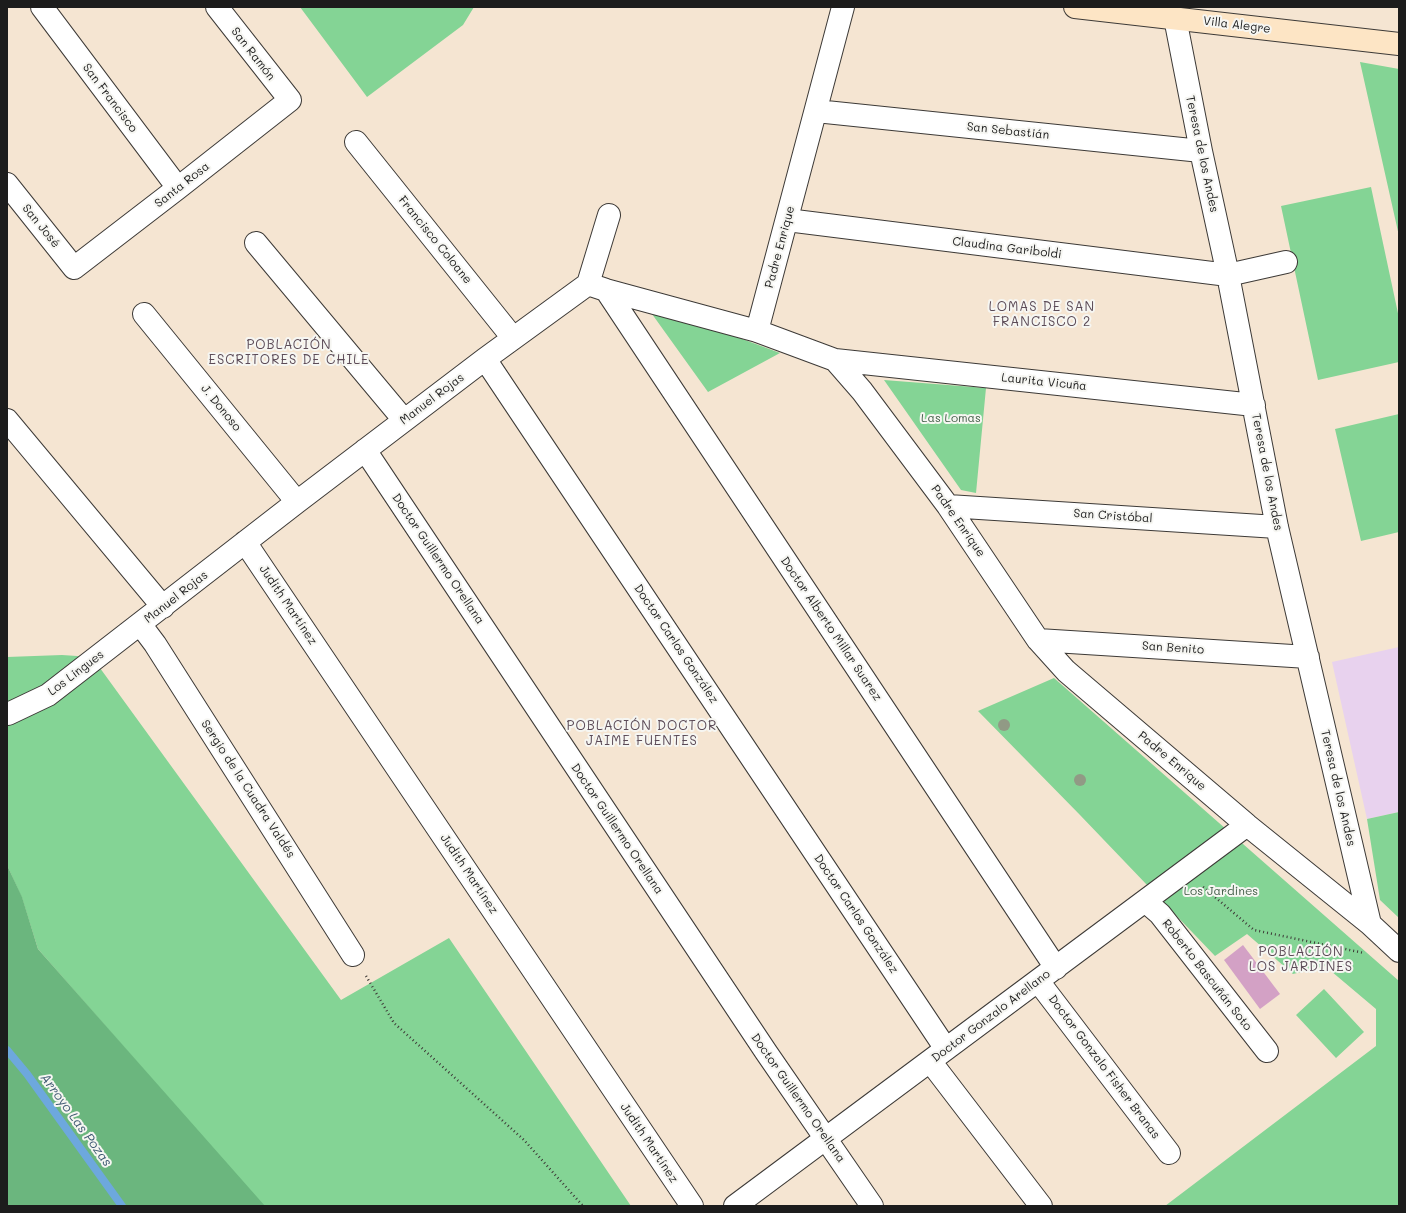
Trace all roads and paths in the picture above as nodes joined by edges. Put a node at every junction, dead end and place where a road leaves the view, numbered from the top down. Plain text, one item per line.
1 (42, 7) edge
2 (217, 7) edge
3 (843, 7) edge
4 (1074, 7) edge
5 (1175, 18) junction
6 (1399, 44) edge
7 (290, 100) joint
8 (816, 111) junction
9 (356, 142) dead end
10 (1201, 151) junction
11 (7, 184) edge
12 (178, 188) junction
13 (608, 215) dead end
14 (787, 220) junction
15 (256, 243) dead end
16 (1286, 262) dead end
17 (74, 268) joint
18 (1228, 275) junction
19 (597, 288) junction
20 (144, 314) dead end
21 (758, 330) junction
22 (513, 338) junction
23 (485, 359) junction
24 (835, 360) junction
25 (1254, 405) junction
26 (7, 420) edge
27 (404, 420) junction
28 (366, 450) junction
29 (297, 502) junction
30 (948, 506) junction
31 (1277, 527) junction
32 (246, 542) junction
33 (163, 607) junction
34 (140, 624) junction
35 (1038, 640) junction
36 (1308, 657) junction
37 (7, 714) edge
38 (1247, 825) junction
39 (1184, 872) junction
40 (1145, 901) junction
41 (1370, 924) junction
42 (1399, 951) edge
43 (1369, 954) dead end
44 (353, 955) joint
45 (1056, 968) junction
46 (1038, 981) junction
47 (1267, 1051) dead end
48 (938, 1055) junction
49 (827, 1138) junction
50 (1170, 1154) dead end
51 (583, 1206) edge
52 (692, 1206) edge
53 (735, 1206) edge
54 (872, 1206) edge
55 (1041, 1206) edge

1 - 12 street, San Francisco
2 - 7 street, San Ramón
3 - 8 street, Padre Enrique
4 - 5 main road, Villa Alegre
5 - 6 main road, Villa Alegre
5 - 10 street, Teresa de los Andes
7 - 12 street, Santa Rosa
8 - 10 street, San Sebastián
8 - 14 street, Padre Enrique
9 - 22 street, Francisco Coloane
10 - 18 street, Teresa de los Andes
11 - 17 street, San José
12 - 17 street, Santa Rosa
13 - 19 street
14 - 18 street, Claudina Gariboldi
14 - 21 street, Padre Enrique
15 - 27 street
16 - 18 street, Claudina Gariboldi
18 - 25 street, Teresa de los Andes
19 - 21 street
19 - 22 street, Manuel Rojas
19 - 45 street, Doctor Alberto Millar Suarez
20 - 29 street, J. Donoso
21 - 24 street, Padre Enrique
22 - 23 street, Manuel Rojas
23 - 27 street, Manuel Rojas
23 - 48 street, Doctor Carlos González
24 - 25 street, Laurita Vicuña
24 - 30 street, Padre Enrique
25 - 31 street, Teresa de los Andes
26 - 33 street
27 - 28 street, Manuel Rojas
28 - 29 street, Manuel Rojas
28 - 49 street, Doctor Guillermo Orellana
29 - 32 street, Manuel Rojas
30 - 31 street, San Cristóbal
30 - 35 street, Padre Enrique
31 - 36 street, Teresa de los Andes
32 - 33 street, Manuel Rojas
32 - 52 street, Judith Martínez
33 - 34 street, Manuel Rojas
34 - 37 street, Los Lingues
34 - 44 street, Sergio de la Cuadra Valdés
35 - 36 street, San Benito
35 - 38 street, Padre Enrique
36 - 41 street, Teresa de los Andes
38 - 39 street, Doctor Gonzalo Arellano
38 - 41 street, Padre Enrique
39 - 40 street, Doctor Gonzalo Arellano
39 - 43 path
40 - 45 street, Doctor Gonzalo Arellano
40 - 47 street, Roberto Bascuñán Soto
41 - 42 street, Padre Enrique
44 - 51 path
45 - 46 street, Doctor Gonzalo Arellano
46 - 48 street, Doctor Gonzalo Arellano
46 - 50 street, Doctor Gonzalo Fisher Branas
48 - 49 street, Doctor Gonzalo Arellano
48 - 55 street, Doctor Carlos González
49 - 53 street, Doctor Gonzalo Arellano
49 - 54 street, Doctor Guillermo Orellana

